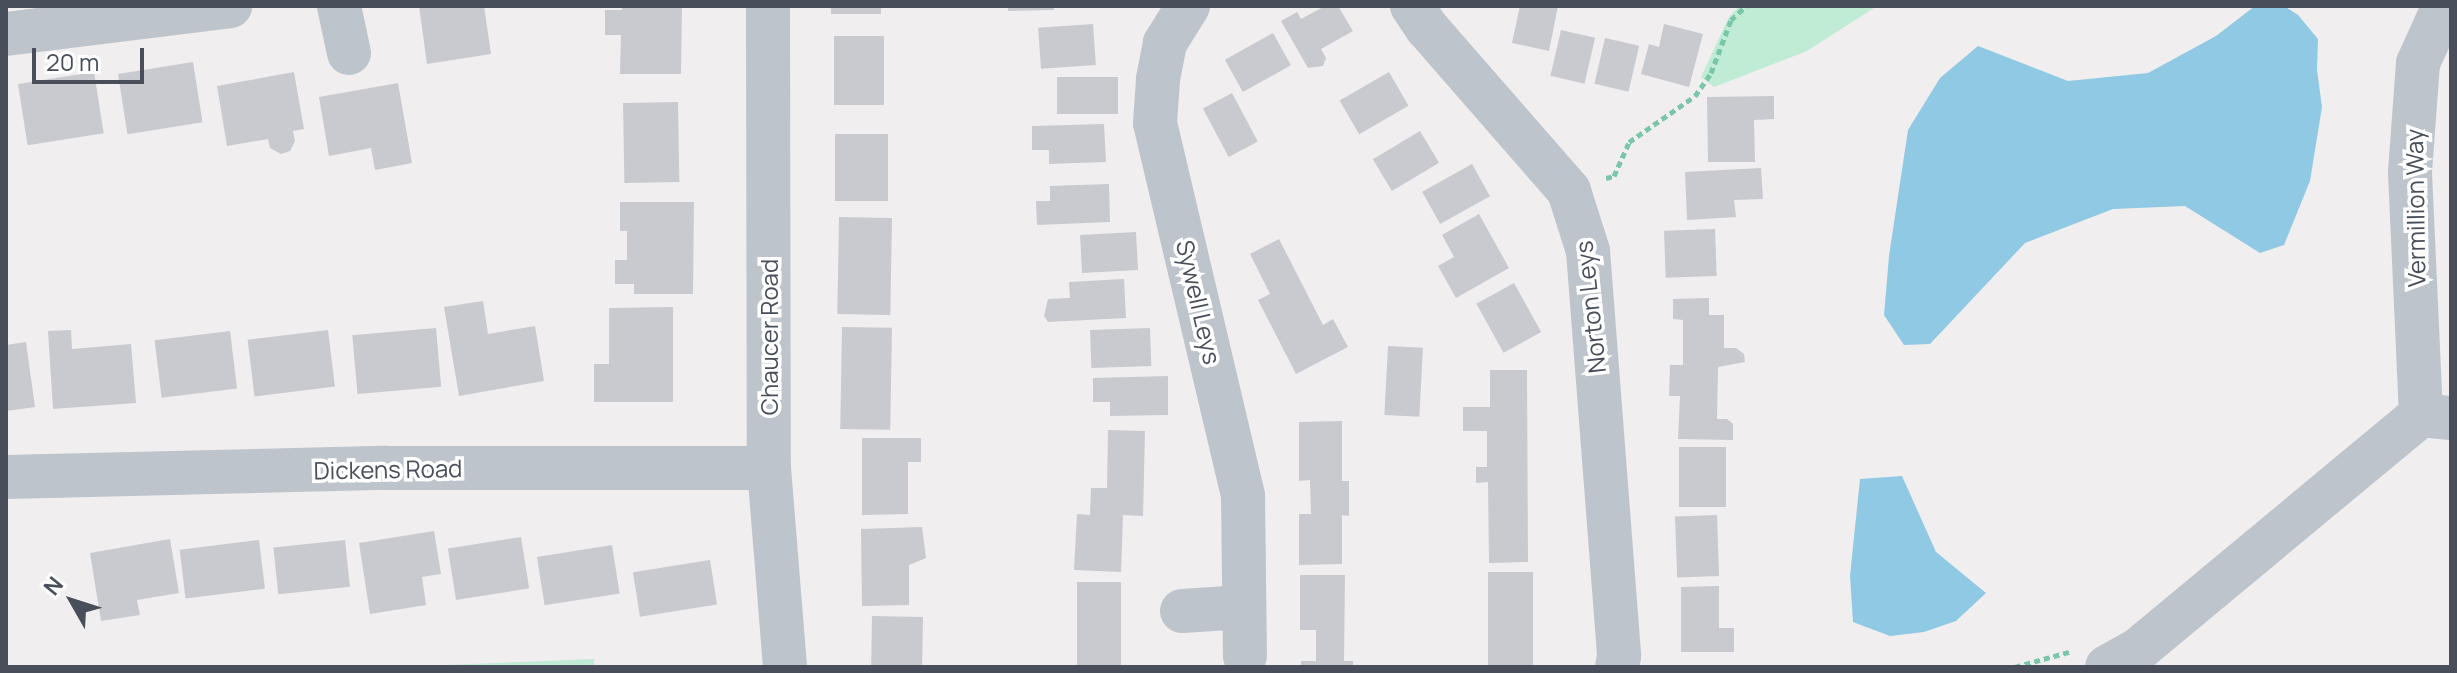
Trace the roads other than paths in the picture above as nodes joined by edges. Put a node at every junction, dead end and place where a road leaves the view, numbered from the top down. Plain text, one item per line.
1 (230, 6) edge
2 (339, 6) edge
3 (768, 6) edge
4 (1188, 6) edge
5 (1412, 6) edge
6 (2444, 6) edge
7 (6, 34) edge
8 (349, 53) dead end
9 (2436, 417) edge
10 (769, 468) junction
11 (6, 477) edge
12 (1244, 607) junction
13 (1182, 611) dead end
14 (1245, 656) dead end
15 (785, 667) edge
16 (1617, 667) edge
17 (2107, 667) edge

1 - 7 street
2 - 8 street
3 - 10 street, Chaucer Road
4 - 12 street, Sywell Leys
5 - 16 street, Norton Leys
6 - 9 street, Vermillion Way
9 - 17 street
10 - 11 street, Dickens Road
10 - 15 street, Chaucer Road
12 - 13 street
12 - 14 street, Sywell Leys

